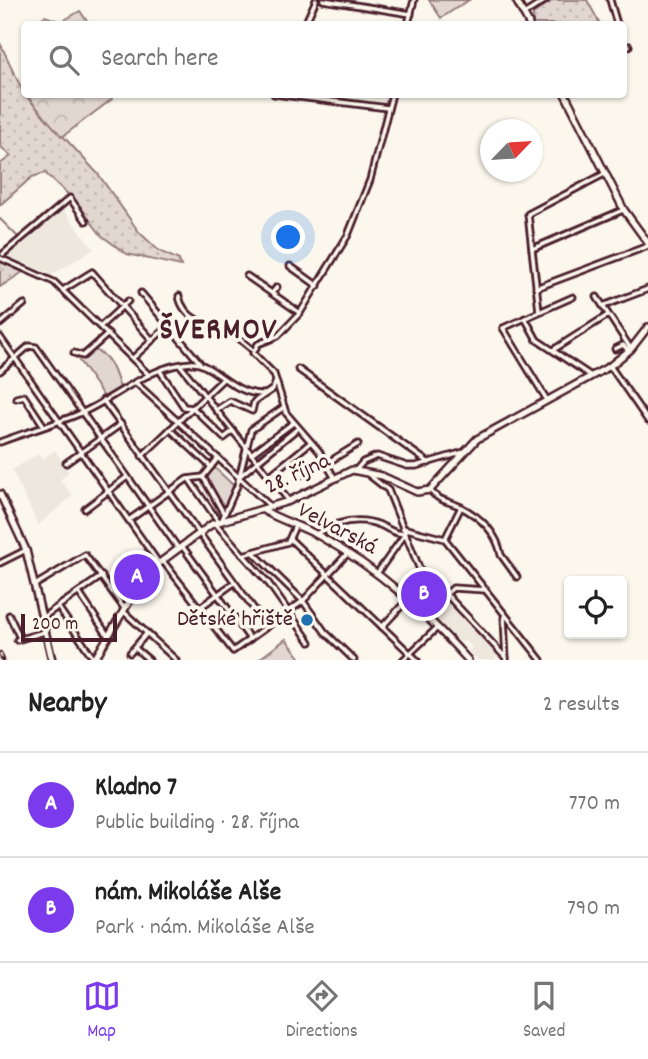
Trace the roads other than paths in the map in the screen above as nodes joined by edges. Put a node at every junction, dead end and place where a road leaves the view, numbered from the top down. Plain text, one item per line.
1 (316, 0) edge
2 (323, 0) edge
3 (414, 0) edge
4 (516, 0) edge
5 (546, 0) edge
6 (610, 0) edge
7 (411, 14) junction
8 (524, 14) junction
9 (306, 21) edge
10 (409, 21) edge
11 (528, 21) edge
12 (616, 21) edge
13 (300, 98) edge
14 (391, 98) edge
15 (567, 98) edge
16 (388, 108) junction
17 (606, 173) junction
18 (624, 209) junction
19 (86, 221) dead end
20 (648, 244) edge
21 (532, 249) junction
22 (1, 255) edge
23 (290, 266) dead end
24 (247, 276) dead end
25 (318, 286) junction
26 (277, 287) dead end
27 (536, 288) junction
28 (648, 289) edge
29 (63, 290) junction
30 (141, 293) dead end
31 (272, 293) junction
32 (179, 296) dead end
33 (573, 297) dead end
34 (597, 297) dead end
35 (128, 302) dead end
36 (24, 304) dead end
37 (603, 306) junction
38 (122, 307) junction
39 (539, 311) junction
40 (300, 313) junction
41 (608, 315) junction
42 (525, 318) junction
43 (0, 324) edge
44 (169, 325) junction
45 (100, 326) junction
46 (648, 327) edge
47 (108, 334) junction
48 (0, 337) edge
49 (152, 340) junction
50 (615, 349) dead end
51 (553, 350) junction
52 (630, 350) junction
53 (254, 351) junction
54 (74, 353) dead end
55 (133, 358) junction
56 (15, 359) junction
57 (200, 364) junction
58 (180, 365) junction
59 (610, 366) junction
60 (298, 369) dead end
61 (0, 371) edge
62 (160, 371) junction
63 (149, 375) junction
64 (592, 377) junction
65 (276, 379) junction
66 (222, 380) junction
67 (135, 382) junction
68 (264, 394) junction
69 (204, 395) junction
70 (16, 398) dead end
71 (103, 400) junction
72 (547, 400) junction
73 (284, 407) junction
74 (191, 408) junction
75 (216, 410) junction
76 (82, 413) junction
77 (58, 421) junction
78 (177, 421) junction
79 (648, 421) edge
80 (293, 423) junction
81 (121, 425) junction
82 (44, 426) junction
83 (298, 428) junction
84 (170, 429) junction
85 (233, 431) junction
86 (100, 439) junction
87 (0, 442) edge
88 (311, 442) junction
89 (358, 444) dead end
90 (247, 448) junction
91 (464, 452) junction
92 (81, 453) junction
93 (251, 454) junction
94 (142, 456) junction
95 (218, 458) junction
96 (323, 458) junction
97 (257, 462) junction
98 (66, 463) dead end
99 (429, 463) junction
100 (326, 464) junction
101 (211, 467) junction
102 (359, 470) junction
103 (269, 476) junction
104 (127, 477) junction
105 (203, 477) junction
106 (239, 477) junction
107 (298, 477) dead end
108 (334, 477) junction
109 (189, 479) junction
110 (430, 490) junction
111 (108, 491) junction
112 (168, 492) junction
113 (0, 494) edge
114 (289, 501) junction
115 (148, 507) junction
116 (271, 507) junction
117 (461, 507) junction
118 (3, 508) edge
119 (85, 509) dead end
120 (262, 510) junction
121 (220, 519) junction
122 (129, 520) junction
123 (295, 526) junction
124 (404, 530) junction
125 (198, 534) junction
126 (316, 534) junction
127 (290, 539) junction
128 (445, 539) junction
129 (180, 547) junction
130 (26, 550) junction
131 (253, 552) junction
132 (348, 554) junction
133 (243, 555) junction
134 (160, 561) junction
135 (0, 563) edge
136 (378, 572) junction
137 (328, 575) junction
138 (422, 575) junction
139 (102, 576) junction
140 (278, 577) junction
141 (517, 577) dead end
142 (234, 583) junction
143 (269, 584) junction
144 (35, 585) junction
145 (486, 590) junction
146 (79, 593) junction
147 (404, 593) junction
148 (218, 595) junction
149 (444, 595) junction
150 (409, 598) junction
151 (303, 601) junction
152 (58, 607) junction
153 (199, 608) junction
154 (124, 610) junction
155 (288, 612) junction
156 (424, 613) junction
157 (9, 615) dead end
158 (504, 615) junction
159 (43, 617) junction
160 (267, 627) junction
161 (382, 627) junction
162 (437, 628) junction
163 (46, 632) junction
164 (147, 633) junction
165 (108, 636) junction
166 (250, 639) junction
167 (310, 642) dead end
168 (134, 648) junction
169 (130, 653) dead end
170 (410, 653) junction
171 (506, 659) edge
172 (52, 660) edge
173 (93, 660) edge
174 (149, 660) edge
175 (176, 660) edge
176 (354, 660) edge
177 (403, 660) edge
178 (417, 660) edge
179 (466, 660) edge
180 (541, 660) edge

1 - 9 street
2 - 7 street
3 - 7 street
4 - 8 main road
5 - 8 street
6 - 12 street
7 - 10 street
8 - 11 main road
13 - 16 street
14 - 16 street
15 - 17 main road
16 - 25 street
17 - 18 main road
17 - 21 street
18 - 20 main road
18 - 21 street
19 - 22 street
20 - 27 street
21 - 27 street
22 - 29 street
23 - 25 street
24 - 31 street
25 - 40 street
26 - 31 street
27 - 39 street
28 - 37 street
29 - 38 street
29 - 45 street
30 - 44 street
31 - 40 street
32 - 53 street
33 - 39 street
34 - 37 street
35 - 38 street
36 - 43 street
37 - 41 street
38 - 45 street
38 - 49 street
39 - 42 street
40 - 53 street
41 - 51 street
41 - 52 street
42 - 51 street
42 - 72 street
44 - 49 street
44 - 57 street
45 - 47 street
46 - 52 main road
47 - 54 street
47 - 55 street
48 - 56 street
49 - 55 street
50 - 52 street
51 - 64 street
52 - 59 main road
53 - 65 street
55 - 63 street
56 - 61 street
56 - 76 street
56 - 77 street
57 - 58 street
57 - 66 street
58 - 62 street
58 - 69 street
59 - 64 main road
59 - 79 street
60 - 99 street
62 - 63 street
62 - 74 street
63 - 67 street
64 - 72 main road
65 - 68 street
65 - 73 street
66 - 68 street
66 - 69 street
67 - 71 street
67 - 78 street
68 - 75 street
69 - 74 street
69 - 75 street
70 - 82 street
71 - 76 street
71 - 81 street
72 - 91 main road
73 - 80 street
73 - 90 street
74 - 78 street
74 - 85 street
75 - 85 street
76 - 77 street
76 - 86 street
77 - 82 street
77 - 92 street
78 - 84 street
78 - 95 street
80 - 83 street
80 - 93 street
81 - 86 street
81 - 94 street
82 - 87 street
83 - 88 street
83 - 97 street
84 - 94 street
84 - 101 street
85 - 90 street
86 - 92 street
86 - 104 street
88 - 96 street
88 - 103 street
89 - 100 street
90 - 93 street
90 - 106 street
91 - 99 street
91 - 110 main road
92 - 98 street
92 - 111 street
93 - 97 street
94 - 112 street
95 - 101 street
95 - 106 street
96 - 100 street
96 - 107 street
97 - 103 street
97 - 106 street
99 - 102 street
100 - 108 street
101 - 105 street
102 - 108 main road, 28. října
102 - 110 main road, 28. října
102 - 124 street
103 - 114 street
104 - 111 street
104 - 115 street
105 - 109 street
105 - 121 street
106 - 116 street
106 - 121 street
108 - 114 main road, 28. října
109 - 112 street
109 - 121 street
110 - 117 street
111 - 119 street
111 - 122 street
112 - 115 street
112 - 125 street
113 - 118 main road
114 - 116 main road, 28. října
115 - 122 street
115 - 129 street
116 - 120 main road, 28. října
117 - 128 street
117 - 141 street
118 - 130 main road
120 - 121 main road, 28. října
120 - 123 main road, Velvarská
121 - 125 main road, 28. října
121 - 133 street
122 - 134 street
123 - 126 main road, Velvarská
123 - 127 street
124 - 126 street
124 - 128 street
124 - 136 street
124 - 138 street
125 - 129 main road, 28. října
125 - 142 street
126 - 132 main road, Velvarská
127 - 131 street
127 - 137 street
128 - 145 street
129 - 134 main road, 28. října
129 - 148 street
130 - 135 street
130 - 144 main road
131 - 133 street
131 - 140 street
132 - 136 main road, Velvarská
132 - 137 street
133 - 143 street
134 - 153 street
134 - 154 main road, 28. října
136 - 147 main road, Velvarská
137 - 151 street
137 - 161 street
138 - 147 street
138 - 149 street
139 - 144 street
139 - 146 street
139 - 154 street
140 - 143 street
140 - 151 street
142 - 148 street
142 - 160 street
143 - 155 street
144 - 159 main road
145 - 149 street
145 - 158 street
146 - 152 street
146 - 165 street
147 - 150 main road, Velvarská
148 - 153 street
148 - 166 street
149 - 156 street
149 - 171 street
150 - 156 main road, Velvarská
150 - 161 street
151 - 155 street
151 - 176 street
152 - 159 street
152 - 173 street
153 - 166 street
154 - 164 street
154 - 165 main road, 28. října
155 - 160 street
155 - 167 street
156 - 162 main road, Velvarská
157 - 163 street
158 - 171 street
158 - 180 street
159 - 163 main road
160 - 166 street
161 - 170 street
162 - 170 street
162 - 179 main road, Velvarská
163 - 172 main road
164 - 168 street
164 - 175 street
165 - 173 main road, 28. října
168 - 169 street
168 - 174 street
170 - 177 street
170 - 178 street

